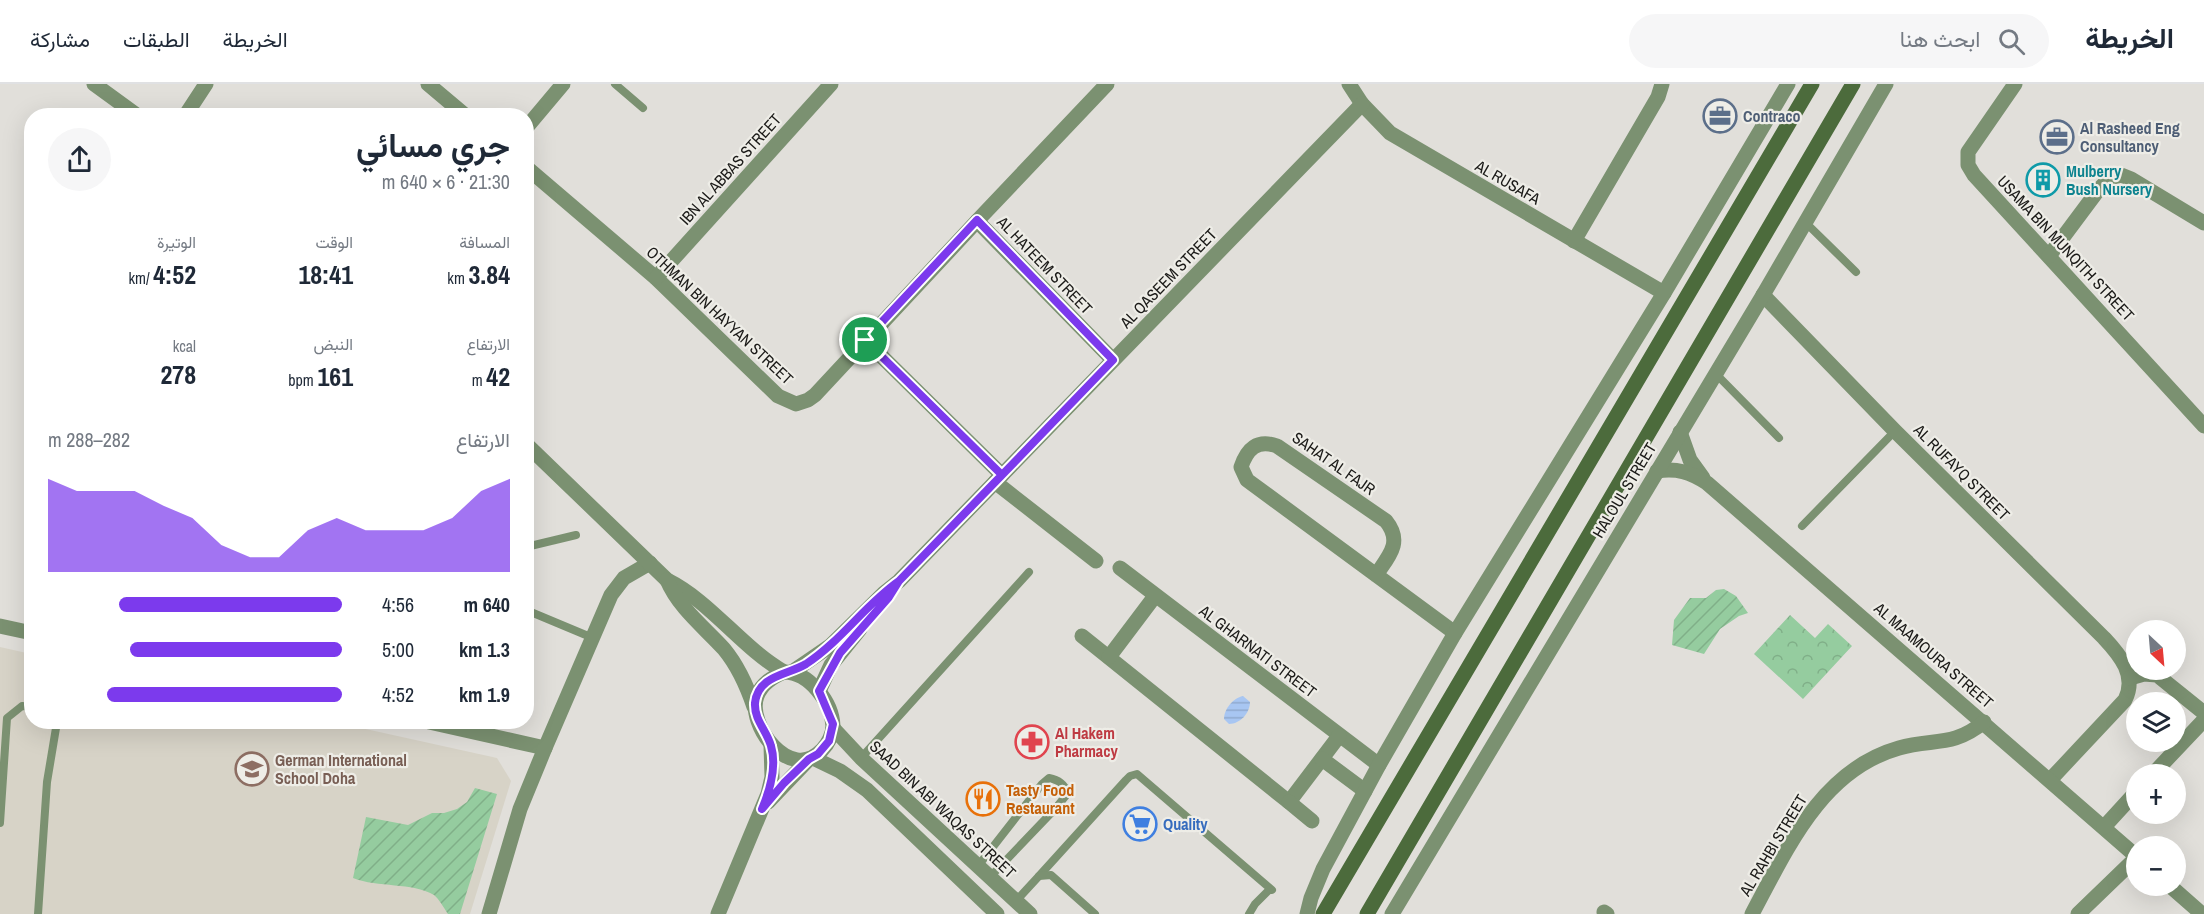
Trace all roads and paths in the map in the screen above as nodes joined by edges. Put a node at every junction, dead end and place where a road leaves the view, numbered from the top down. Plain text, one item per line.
1 (94, 84) edge
2 (207, 84) edge
3 (428, 84) edge
4 (563, 84) edge
5 (615, 84) edge
6 (831, 84) edge
7 (1107, 84) edge
8 (1349, 84) edge
9 (1662, 84) edge
10 (1788, 84) edge
11 (1812, 84) edge
12 (1853, 84) edge
13 (1886, 84) edge
14 (2015, 84) edge
15 (1362, 104) junction
16 (127, 108) edge
17 (190, 108) edge
18 (456, 108) edge
19 (643, 108) dead end
20 (534, 118) edge
21 (534, 174) edge
22 (977, 220) junction
23 (1804, 222) junction
24 (2204, 223) edge
25 (1574, 241) junction
26 (2049, 256) junction
27 (1856, 272) dead end
28 (657, 278) junction
29 (1664, 293) junction
30 (1763, 295) junction
31 (865, 340) junction
32 (1113, 360) junction
33 (1715, 373) junction
34 (2204, 426) edge
35 (1895, 430) junction
36 (1680, 432) junction
37 (1779, 438) dead end
38 (534, 452) edge
39 (1657, 471) junction
40 (998, 479) junction
41 (1707, 483) junction
42 (1802, 526) dead end
43 (576, 535) dead end
44 (534, 545) edge
45 (1096, 561) dead end
46 (650, 563) junction
47 (1120, 568) dead end
48 (1029, 572) dead end
49 (1376, 575) junction
50 (667, 580) junction
51 (899, 581) junction
52 (1155, 596) junction
53 (534, 613) edge
54 (0, 626) edge
55 (24, 631) edge
56 (1455, 633) junction
57 (1082, 636) dead end
58 (593, 638) junction
59 (1109, 657) junction
60 (2126, 667) edge
61 (788, 672) junction
62 (2130, 680) edge
63 (2163, 680) edge
64 (819, 691) junction
65 (24, 706) edge
66 (755, 710) junction
67 (2204, 713) edge
68 (2204, 720) edge
69 (1984, 722) junction
70 (833, 728) junction
71 (56, 729) edge
72 (460, 729) edge
73 (1340, 736) junction
74 (771, 745) junction
75 (545, 748) junction
76 (861, 758) junction
77 (811, 759) junction
78 (1322, 759) junction
79 (2162, 764) edge
80 (1379, 765) junction
81 (2050, 780) junction
82 (1365, 791) junction
83 (1289, 802) junction
84 (2126, 803) edge
85 (762, 809) junction
86 (1312, 821) dead end
87 (0, 823) edge
88 (2104, 827) junction
89 (2126, 848) edge
90 (978, 866) junction
91 (2126, 867) edge
92 (1039, 876) junction
93 (990, 878) junction
94 (2182, 896) edge
95 (1016, 901) junction
96 (38, 914) edge
97 (489, 914) edge
98 (718, 914) edge
99 (998, 914) edge
100 (1030, 914) edge
101 (1095, 914) edge
102 (1249, 914) edge
103 (1307, 914) edge
104 (1323, 914) edge
105 (1367, 914) edge
106 (1392, 914) edge
107 (1752, 914) edge
108 (2078, 914) edge
109 (2202, 914) edge

1 - 16 street
2 - 17 street
3 - 18 street
4 - 20 street
5 - 19 lane
6 - 28 street, IBN AL ABBAS STREET
7 - 22 street, OTHMAN BIN HAYYAN STREET
8 - 15 street, AL RUSAFA
9 - 25 street
10 - 29 street
11 - 104 main road
12 - 105 main road, HALOUL STREET
13 - 23 street, HALOUL STREET
14 - 26 street, USAMA BIN MUNQITH STREET
15 - 25 street, AL RUSAFA
15 - 32 street, AL QASEEM STREET
21 - 28 street, OTHMAN BIN HAYYAN STREET
22 - 31 street, OTHMAN BIN HAYYAN STREET
22 - 32 street, AL HATEEM STREET
23 - 27 lane
23 - 30 street, HALOUL STREET
24 - 26 street
25 - 29 street, AL RUSAFA
26 - 34 street, USAMA BIN MUNQITH STREET
28 - 31 street, OTHMAN BIN HAYYAN STREET
29 - 56 street
30 - 33 street, HALOUL STREET
30 - 35 street, AL RUFAYQ STREET
31 - 40 street
32 - 40 street, AL QASEEM STREET
33 - 36 street, HALOUL STREET
33 - 37 lane
35 - 42 lane
35 - 60 street, AL RUFAYQ STREET
36 - 39 street, HALOUL STREET
36 - 41 street, AL MAAMOURA STREET
38 - 46 street
39 - 41 street, AL MAAMOURA STREET
39 - 106 street, HALOUL STREET
40 - 45 street
40 - 51 street, AL QASEEM STREET
41 - 69 street, AL MAAMOURA STREET
43 - 44 lane
46 - 50 street
46 - 58 street
47 - 52 street, AL GHARNATI STREET
48 - 76 lane
49 - 49 street, SAHAT AL FAJR
49 - 56 street, SAHAT AL FAJR
50 - 61 street
50 - 66 street
51 - 61 street, AL QASEEM STREET
51 - 64 street, AL QASEEM STREET
52 - 59 street
52 - 73 street, AL GHARNATI STREET
53 - 58 lane
54 - 55 street
56 - 80 street
57 - 59 street
58 - 75 street
59 - 83 street
61 - 64 street
61 - 66 street
62 - 81 street
63 - 67 street
64 - 70 street
65 - 87 lane
66 - 74 street
68 - 79 street
69 - 81 street, AL MAAMOURA STREET
69 - 107 street, AL RAHBI STREET
70 - 76 street, SAAD BIN ABI WAQAS STREET
70 - 77 street
71 - 96 lane
72 - 75 street
73 - 78 street
73 - 80 street, AL GHARNATI STREET
74 - 77 street
74 - 85 street
75 - 97 street
76 - 90 street, SAAD BIN ABI WAQAS STREET
77 - 85 street
77 - 99 street
78 - 82 street
78 - 83 street
80 - 82 street
81 - 88 street, AL MAAMOURA STREET
82 - 103 street
83 - 86 street
84 - 88 street
85 - 98 street
88 - 89 street, AL MAAMOURA STREET
90 - 93 street, SAAD BIN ABI WAQAS STREET
90 - 93 lane
91 - 108 street
92 - 95 lane
92 - 101 lane
92 - 102 lane
93 - 95 street, SAAD BIN ABI WAQAS STREET
94 - 109 street
95 - 100 street, SAAD BIN ABI WAQAS STREET

